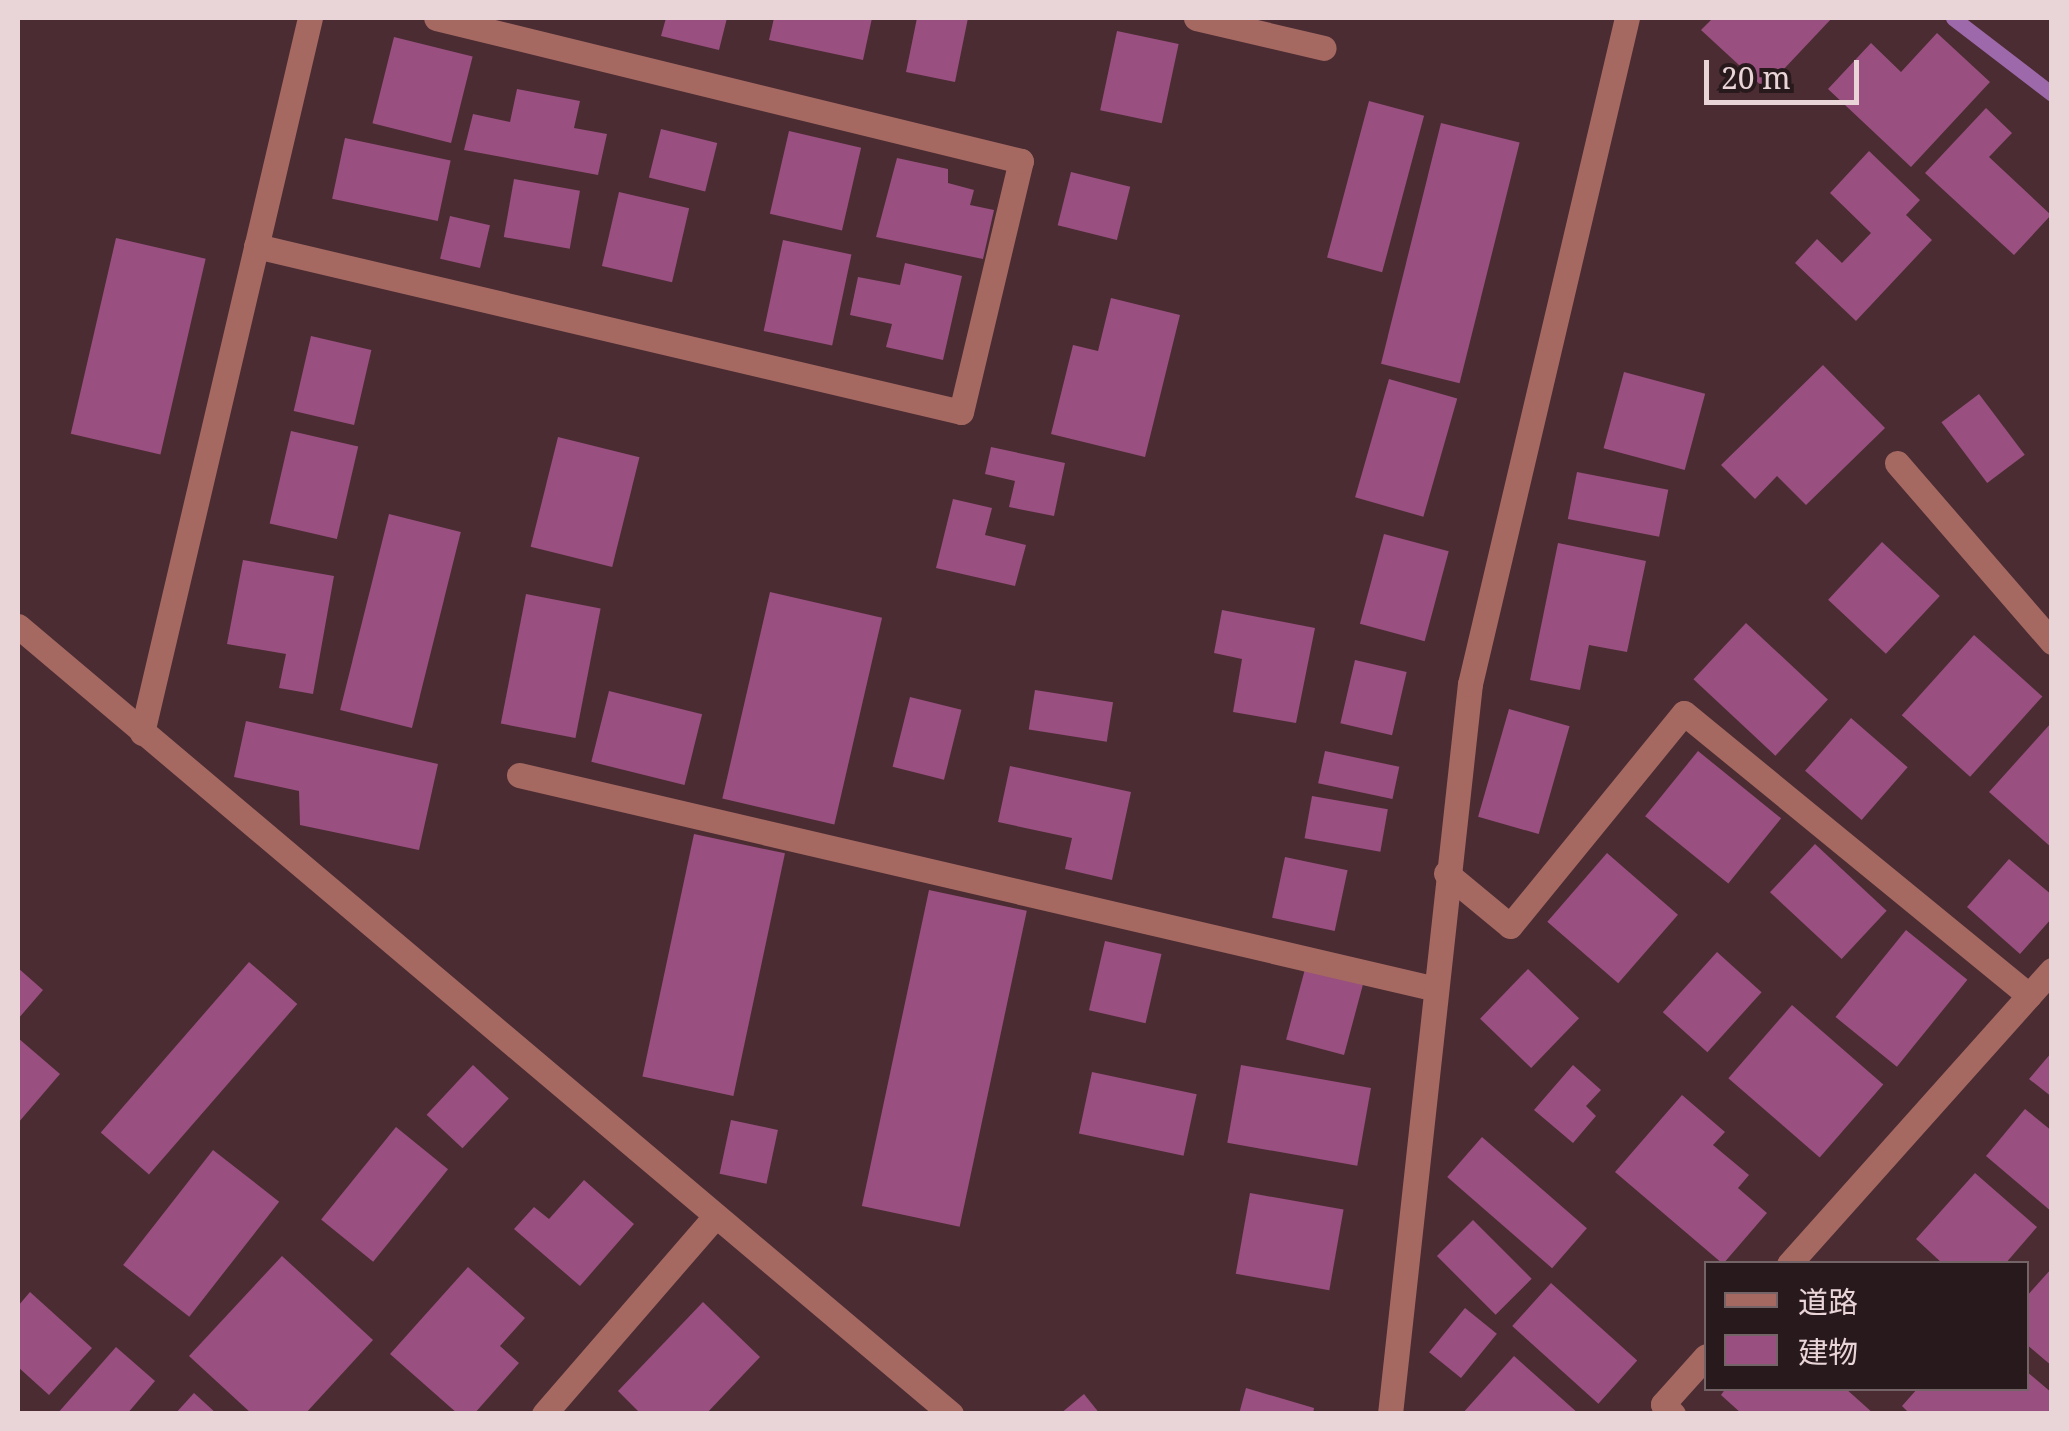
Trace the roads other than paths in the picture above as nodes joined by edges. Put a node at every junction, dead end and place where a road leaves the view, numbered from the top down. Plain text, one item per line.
1 (310, 18) edge
2 (436, 18) edge
3 (1196, 18) edge
4 (1627, 18) edge
5 (1324, 48) dead end
6 (256, 246) junction
7 (1896, 462) dead end
8 (18, 626) edge
9 (2052, 642) edge
10 (142, 733) junction
11 (519, 774) dead end
12 (1446, 872) junction
13 (2052, 970) edge
14 (1432, 988) junction
15 (2029, 995) junction
16 (714, 1218) junction
17 (1792, 1261) edge
18 (1704, 1358) edge
19 (544, 1414) edge
20 (952, 1414) edge
21 (1390, 1414) edge
22 (1673, 1414) edge

1 - 6 street
2 - 6 street
3 - 5 street
4 - 12 street
6 - 10 street
7 - 9 street
8 - 10 street
10 - 16 street
11 - 14 street
12 - 14 street
12 - 15 street
13 - 15 street
14 - 21 street
15 - 17 street
16 - 19 street
16 - 20 street
18 - 22 street

